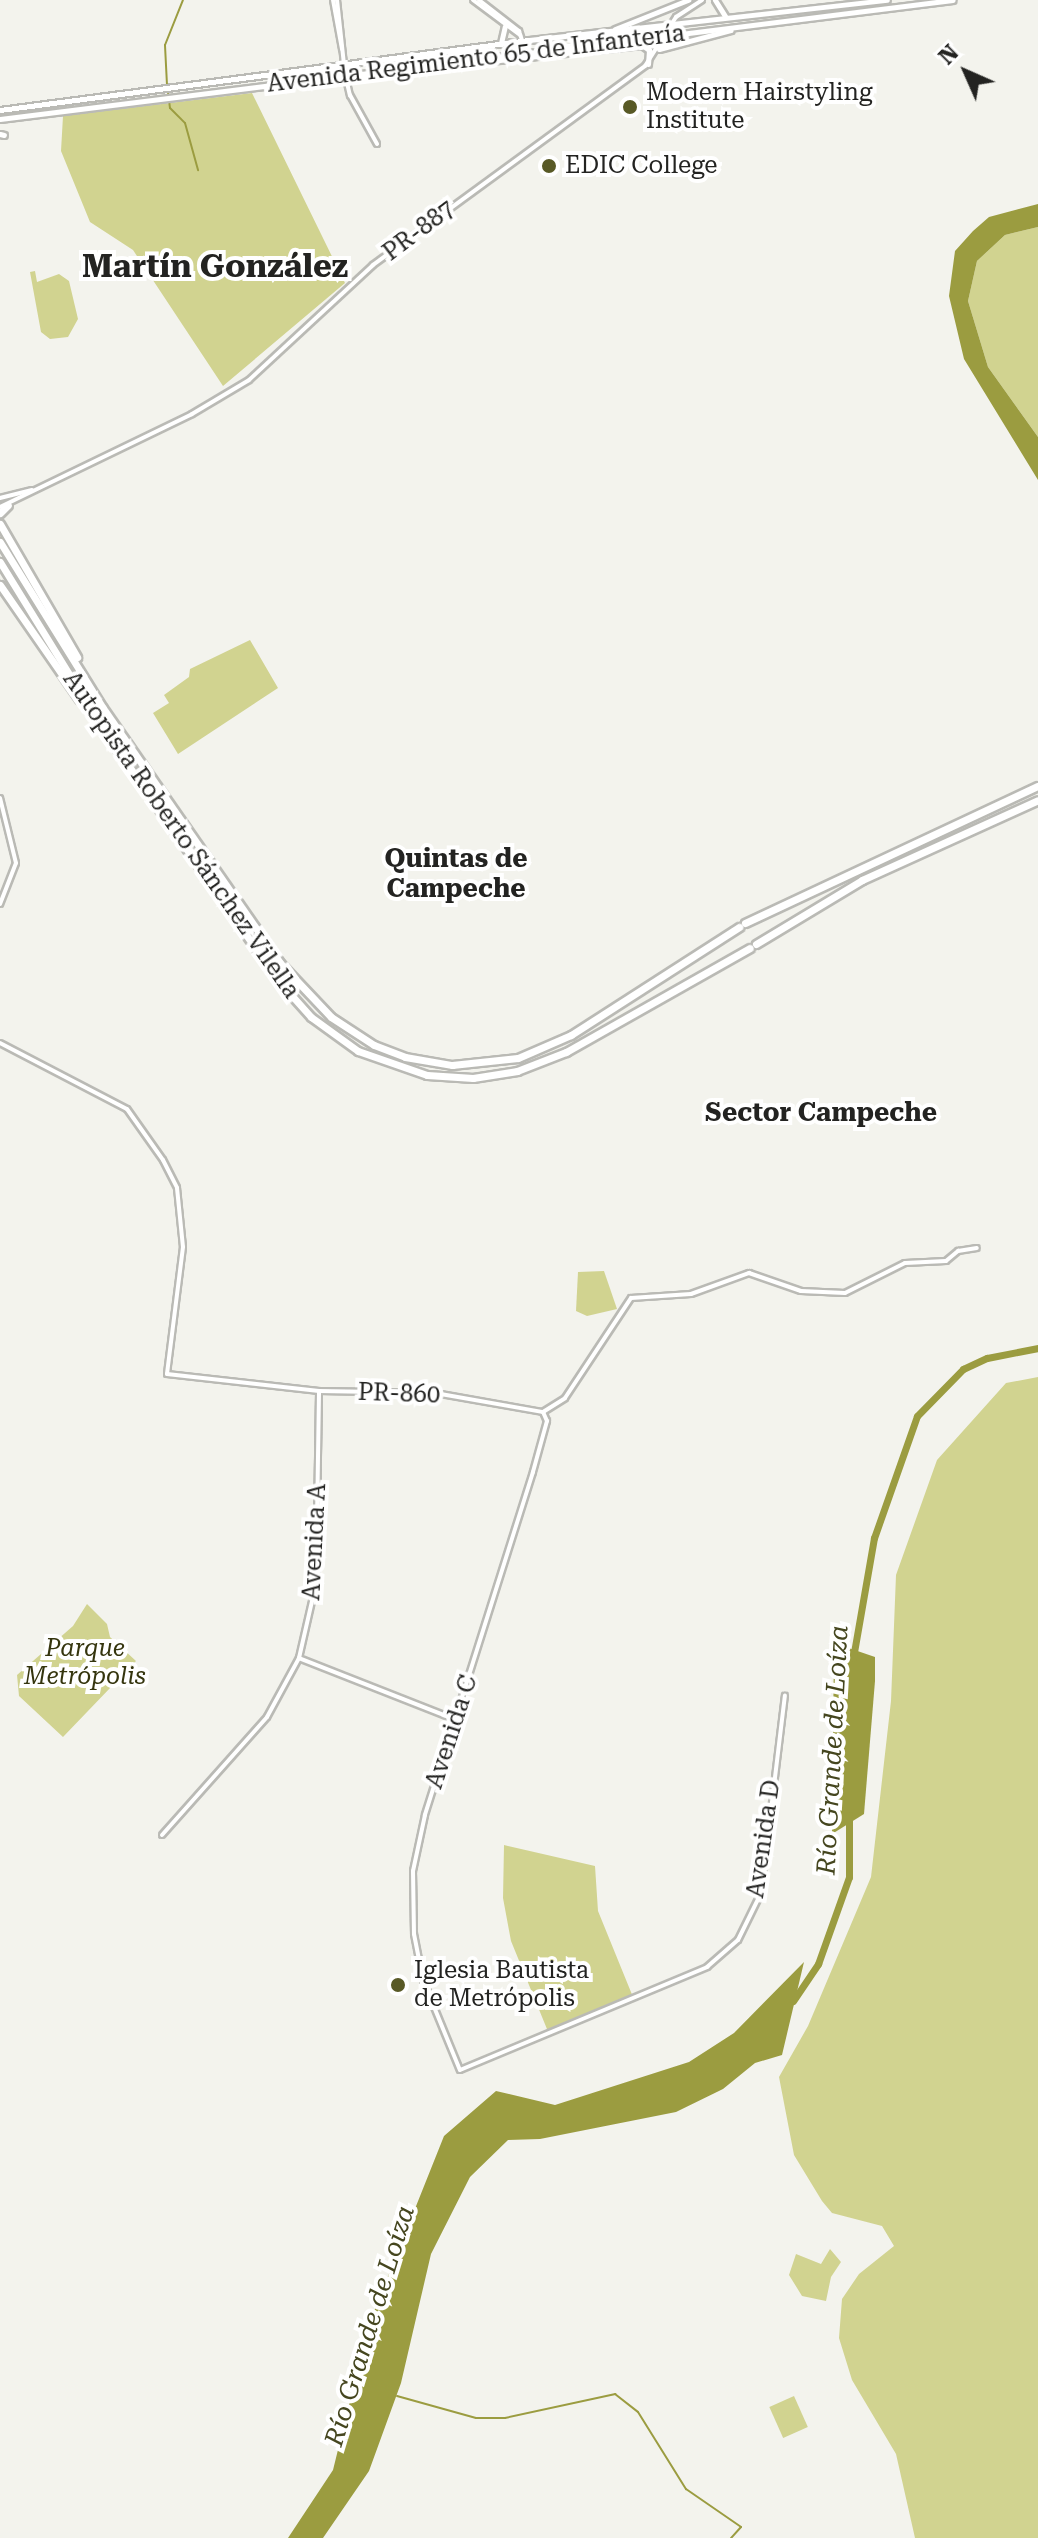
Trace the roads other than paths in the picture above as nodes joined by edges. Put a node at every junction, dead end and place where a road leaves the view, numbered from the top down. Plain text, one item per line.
1 (335, 0) edge
2 (476, 0) edge
3 (688, 0) edge
4 (702, 0) edge
5 (715, 0) edge
6 (887, 0) edge
7 (953, 0) edge
8 (725, 17) junction
9 (671, 23) junction
10 (505, 26) junction
11 (737, 28) junction
12 (612, 30) junction
13 (665, 35) junction
14 (522, 38) junction
15 (501, 44) junction
16 (659, 49) junction
17 (526, 56) junction
18 (344, 64) junction
19 (648, 64) junction
20 (345, 74) junction
21 (0, 110) edge
22 (0, 119) edge
23 (377, 144) dead end
24 (42, 487) junction
25 (0, 498) edge
26 (3, 508) edge
27 (0, 524) edge
28 (0, 542) edge
29 (0, 562) edge
30 (0, 585) edge
31 (94, 693) junction
32 (122, 756) junction
33 (1038, 786) edge
34 (0, 798) edge
35 (1038, 800) edge
36 (0, 904) edge
37 (0, 1043) edge
38 (977, 1248) dead end
39 (319, 1391) junction
40 (543, 1412) junction
41 (299, 1658) junction
42 (785, 1695) dead end
43 (456, 1720) junction
44 (162, 1835) dead end
45 (454, 2055) joint

1 - 18 street
2 - 10 street
2 - 14 street
3 - 12 main road
4 - 9 street
5 - 8 main road
6 - 8 main road, Avenida Regimiento 65 de Infantería
7 - 11 main road, Avenida Regimiento 65 de Infantería
8 - 9 main road, Avenida Regimiento 65 de Infantería
9 - 12 main road, Avenida Regimiento 65 de Infantería
9 - 13 street, PR-887
10 - 14 street
10 - 15 main road
11 - 13 main road, Avenida Regimiento 65 de Infantería
11 - 16 main road
12 - 14 main road, Avenida Regimiento 65 de Infantería
13 - 16 street, PR-887
13 - 17 main road, Avenida Regimiento 65 de Infantería
14 - 15 main road, Avenida Regimiento 65 de Infantería
14 - 17 street
15 - 18 main road, Avenida Regimiento 65 de Infantería
16 - 19 street, PR-887
17 - 19 main road
17 - 20 main road, Avenida Regimiento 65 de Infantería
18 - 21 main road, Avenida Regimiento 65 de Infantería
19 - 24 street, PR-887
20 - 22 main road, Avenida Regimiento 65 de Infantería
20 - 23 street
24 - 25 street, PR-887
24 - 26 street, PR-887
27 - 31 highway
28 - 31 highway, Autopista Roberto Sánchez Vilella
29 - 32 highway, Autopista Roberto Sánchez Vilella
30 - 32 highway
31 - 33 highway, Autopista Roberto Sánchez Vilella
32 - 35 highway, Autopista Roberto Sánchez Vilella
34 - 36 street
37 - 39 street, PR-860 / PR-860
38 - 40 street
39 - 40 street, PR-860 / PR-860
39 - 41 street, Avenida A
40 - 43 street, Avenida C
41 - 43 street
41 - 44 street, Avenida A
42 - 45 street, Avenida D
43 - 45 street, Avenida C

